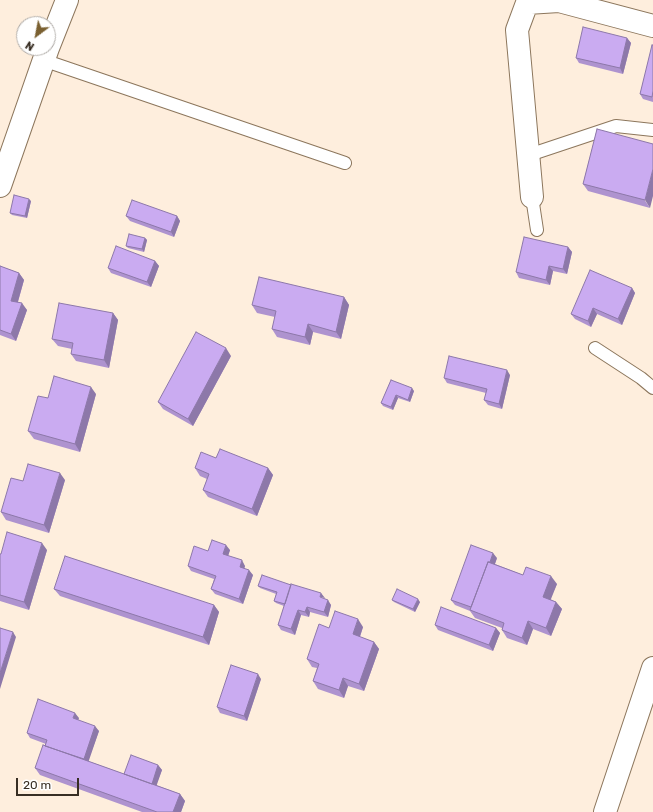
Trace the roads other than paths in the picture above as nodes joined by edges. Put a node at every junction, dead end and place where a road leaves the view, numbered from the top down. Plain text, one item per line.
1 (66, 0) edge
2 (56, 26) edge
3 (653, 26) edge
4 (45, 56) edge
5 (56, 56) edge
6 (653, 130) edge
7 (529, 154) junction
8 (345, 163) dead end
9 (0, 186) edge
10 (532, 197) joint
11 (537, 230) dead end
12 (595, 348) dead end
13 (653, 388) edge
14 (653, 668) edge
15 (605, 812) edge

1 - 2 street
3 - 7 street
4 - 9 street
5 - 8 lane
6 - 7 lane
7 - 10 street
10 - 11 lane
12 - 13 lane
14 - 15 street

